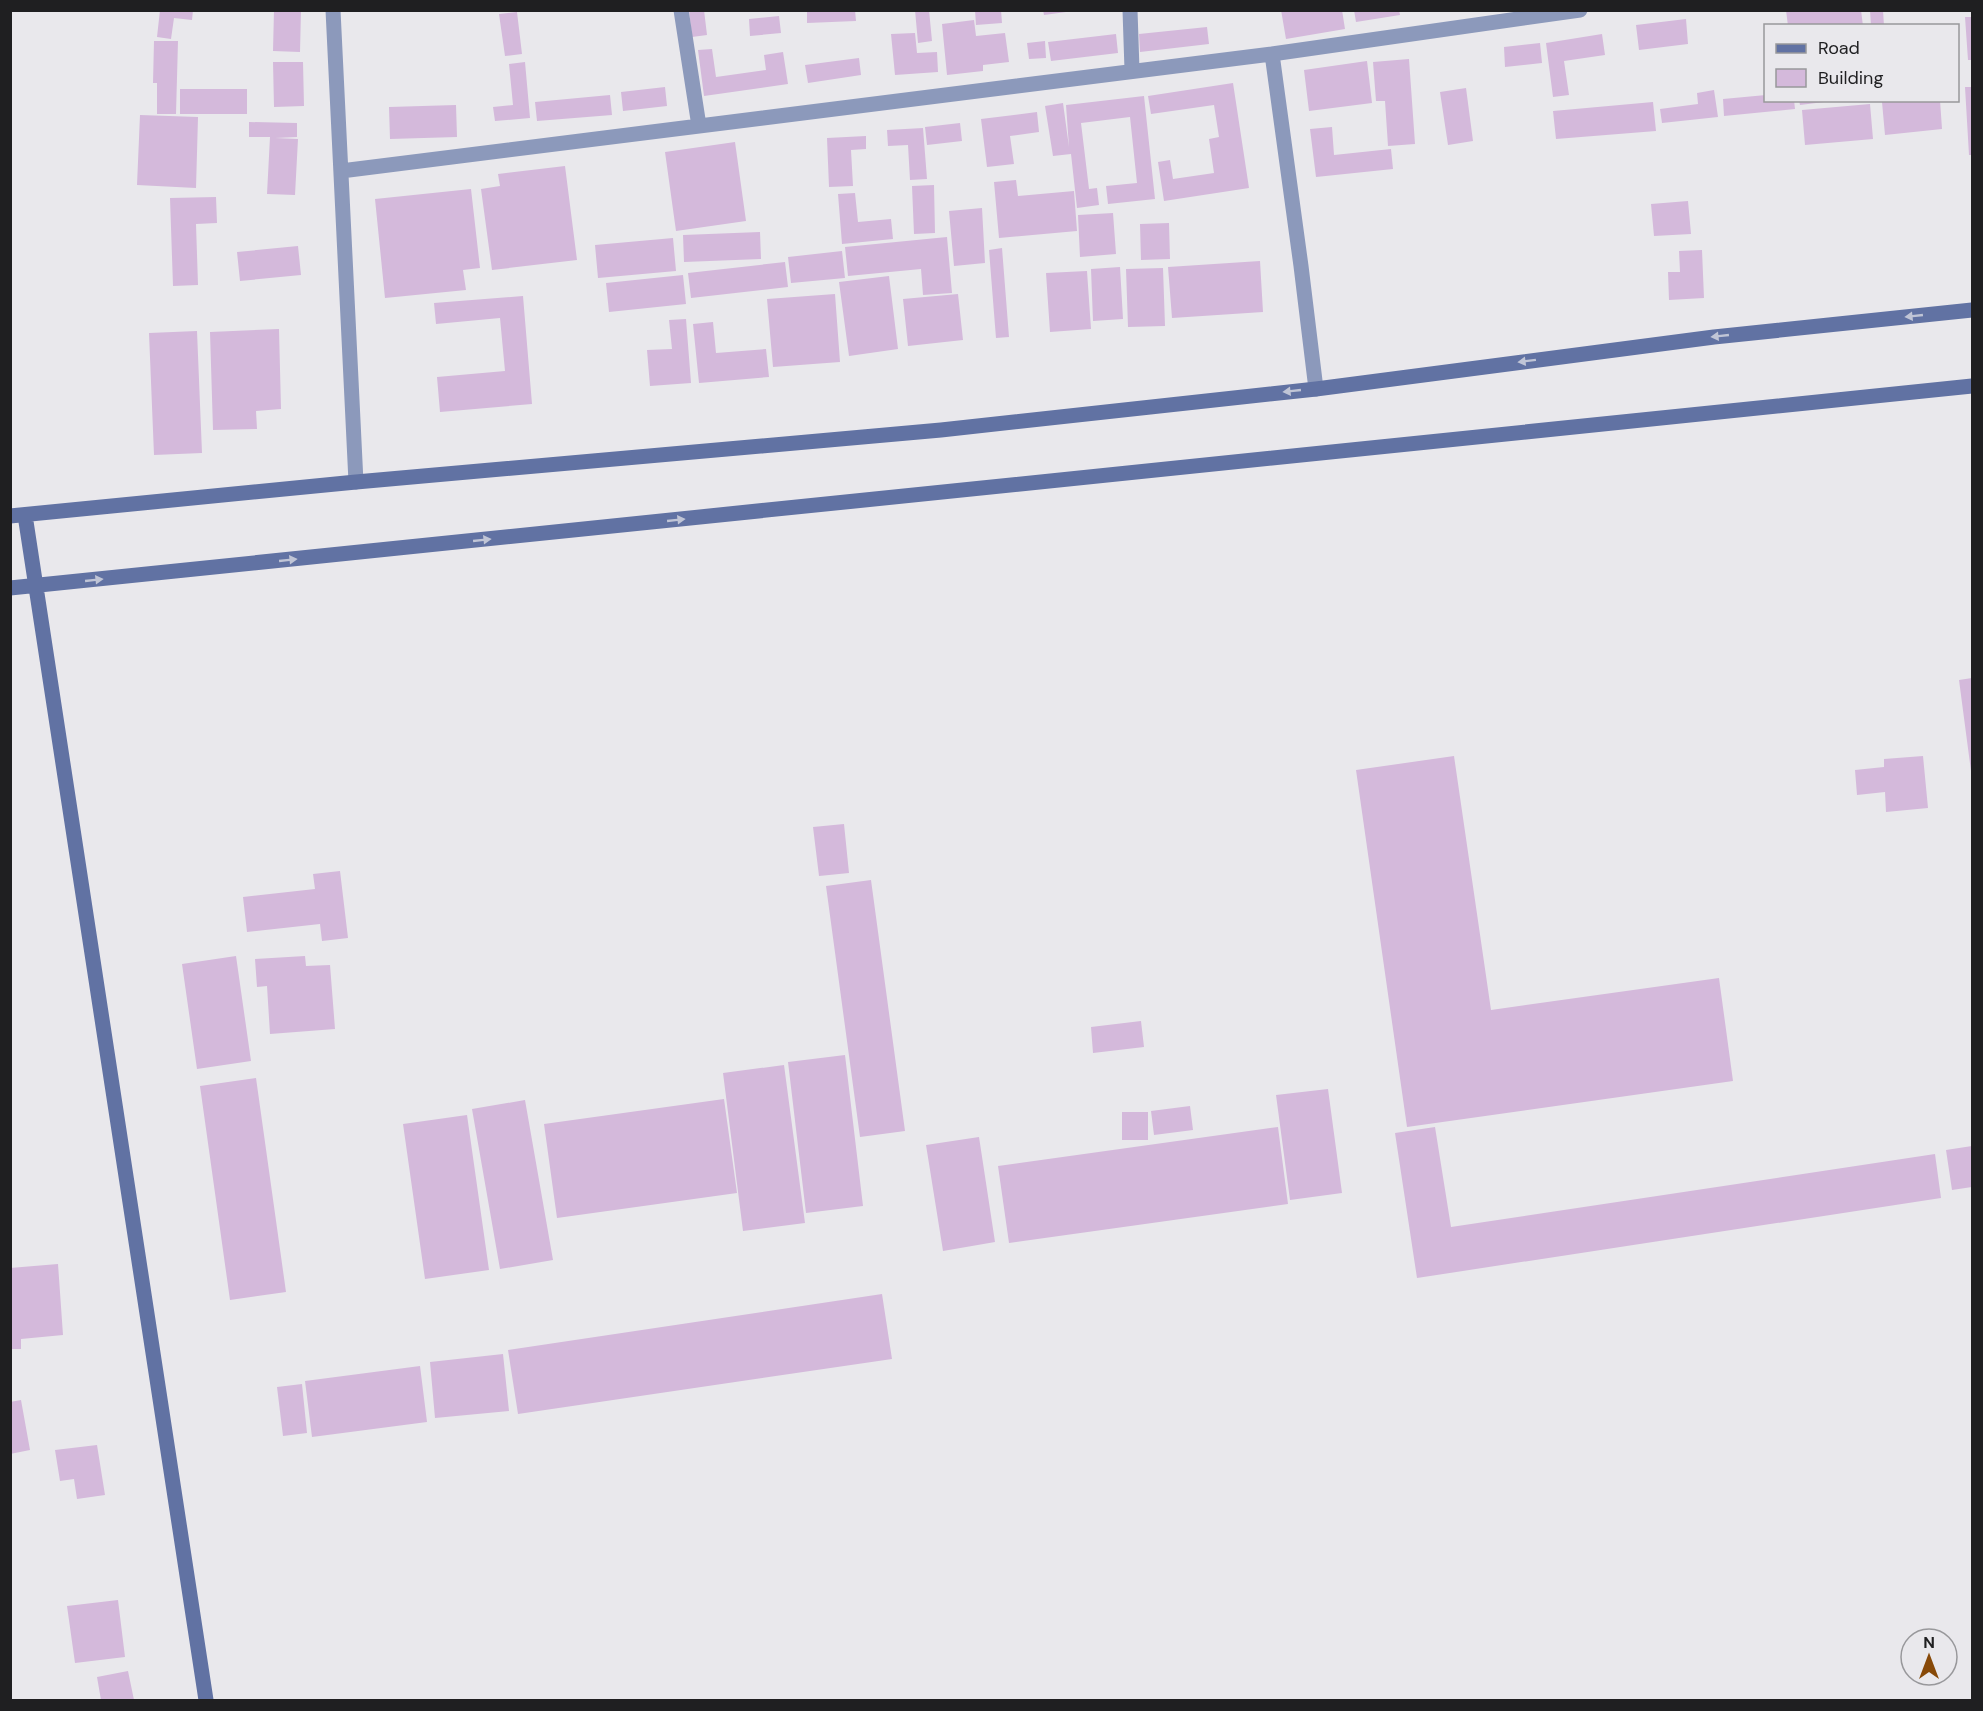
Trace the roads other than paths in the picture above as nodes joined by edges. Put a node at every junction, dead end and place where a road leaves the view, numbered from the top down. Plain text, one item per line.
1 (333, 10) edge
2 (681, 10) edge
3 (1130, 10) edge
4 (1580, 10) edge
5 (1272, 54) junction
6 (1132, 70) junction
7 (699, 126) junction
8 (341, 171) junction
9 (1972, 310) edge
10 (1972, 386) edge
11 (1316, 388) junction
12 (356, 482) junction
13 (18, 516) edge
14 (36, 586) junction
15 (10, 588) edge
16 (206, 1701) edge

1 - 8 street
2 - 7 street
3 - 6 street
4 - 5 street
5 - 6 street
5 - 11 street
6 - 7 street
7 - 8 street
8 - 12 street
9 -> 11 street
14 -> 10 street
11 -> 12 street
12 - 13 street
13 - 14 street
14 - 15 street
14 - 16 street

